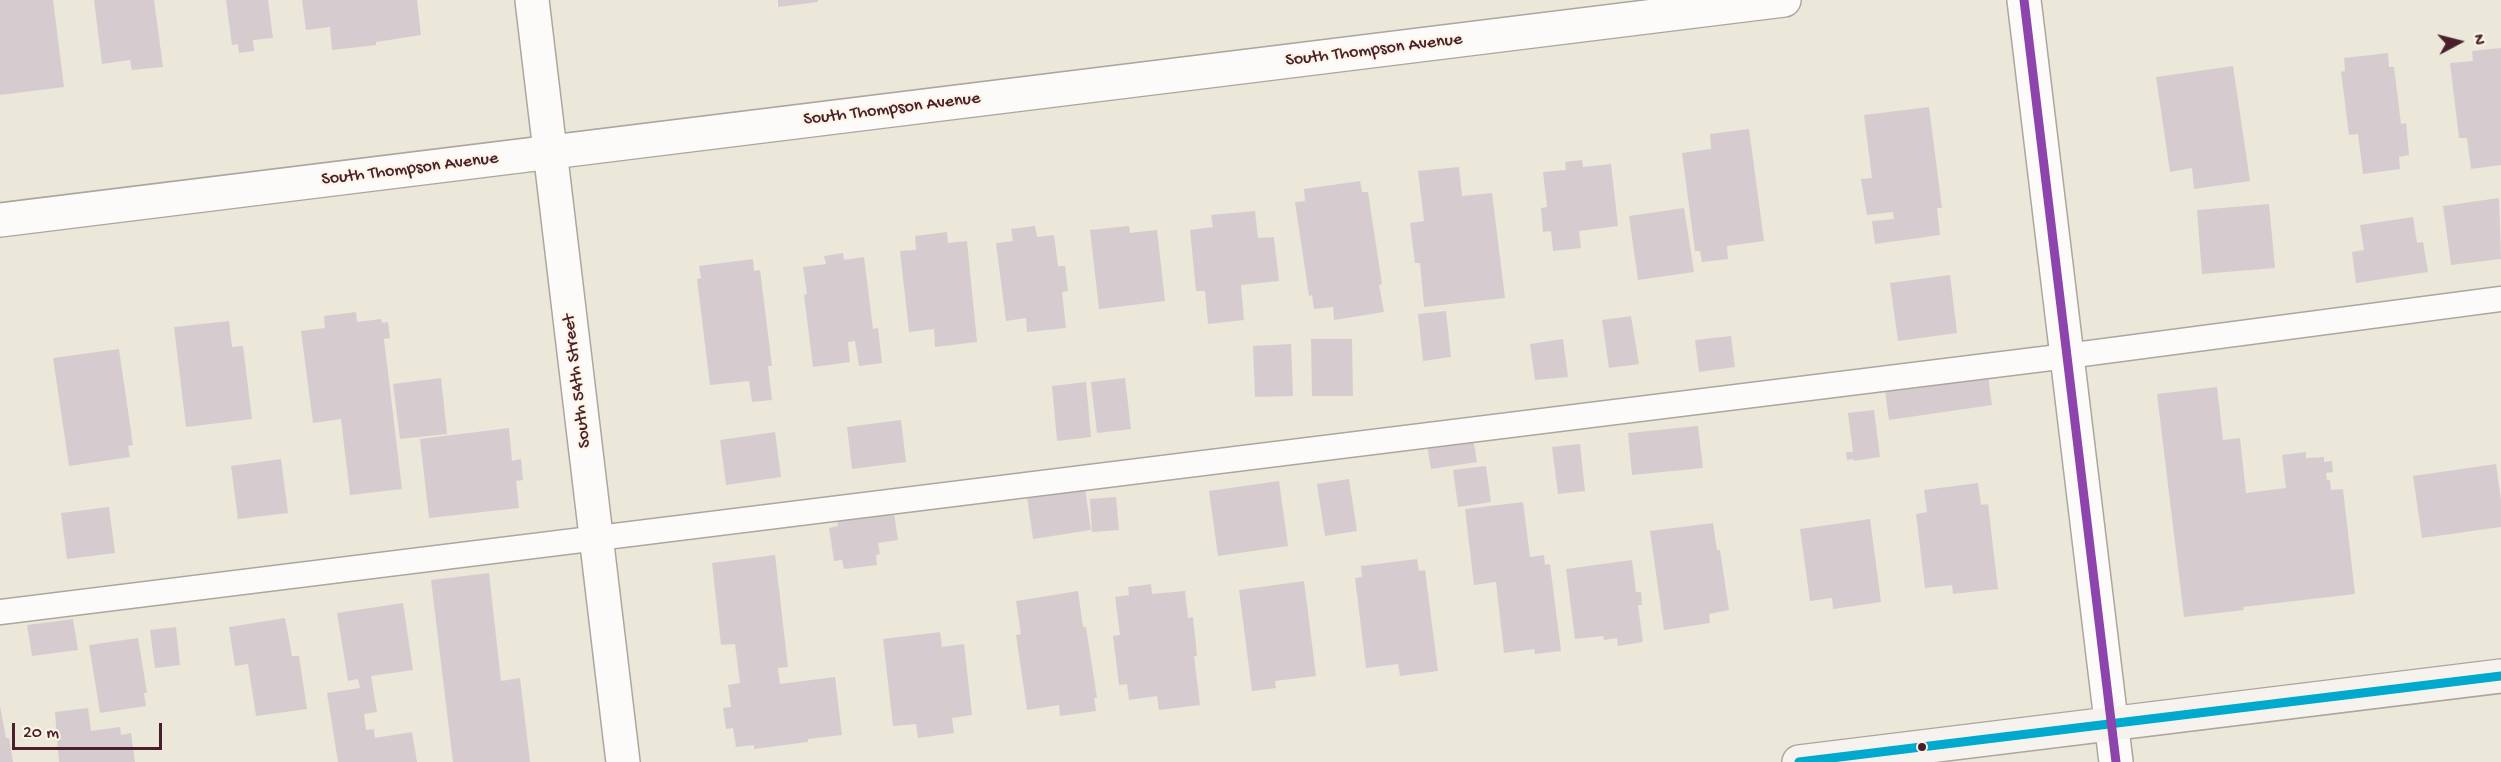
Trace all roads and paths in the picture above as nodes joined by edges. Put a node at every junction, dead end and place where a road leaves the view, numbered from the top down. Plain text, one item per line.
1 (532, 0) edge
2 (1784, 0) edge
3 (2024, 0) edge
4 (550, 152) junction
5 (0, 220) edge
6 (2501, 299) edge
7 (2067, 356) junction
8 (597, 539) junction
9 (0, 612) edge
10 (2501, 676) edge
11 (2111, 724) junction
12 (624, 762) edge
13 (1799, 762) edge
14 (2116, 762) edge

1 - 4 street, South 54th Street
2 - 4 street, South Thompson Avenue
3 - 7 street
4 - 5 street, South Thompson Avenue
4 - 8 street, South 54th Street
6 - 7 lane
7 - 8 lane
7 - 11 street
8 - 9 lane
8 - 12 street, South 54th Street
10 - 11 main road
11 - 13 main road
11 - 14 street

